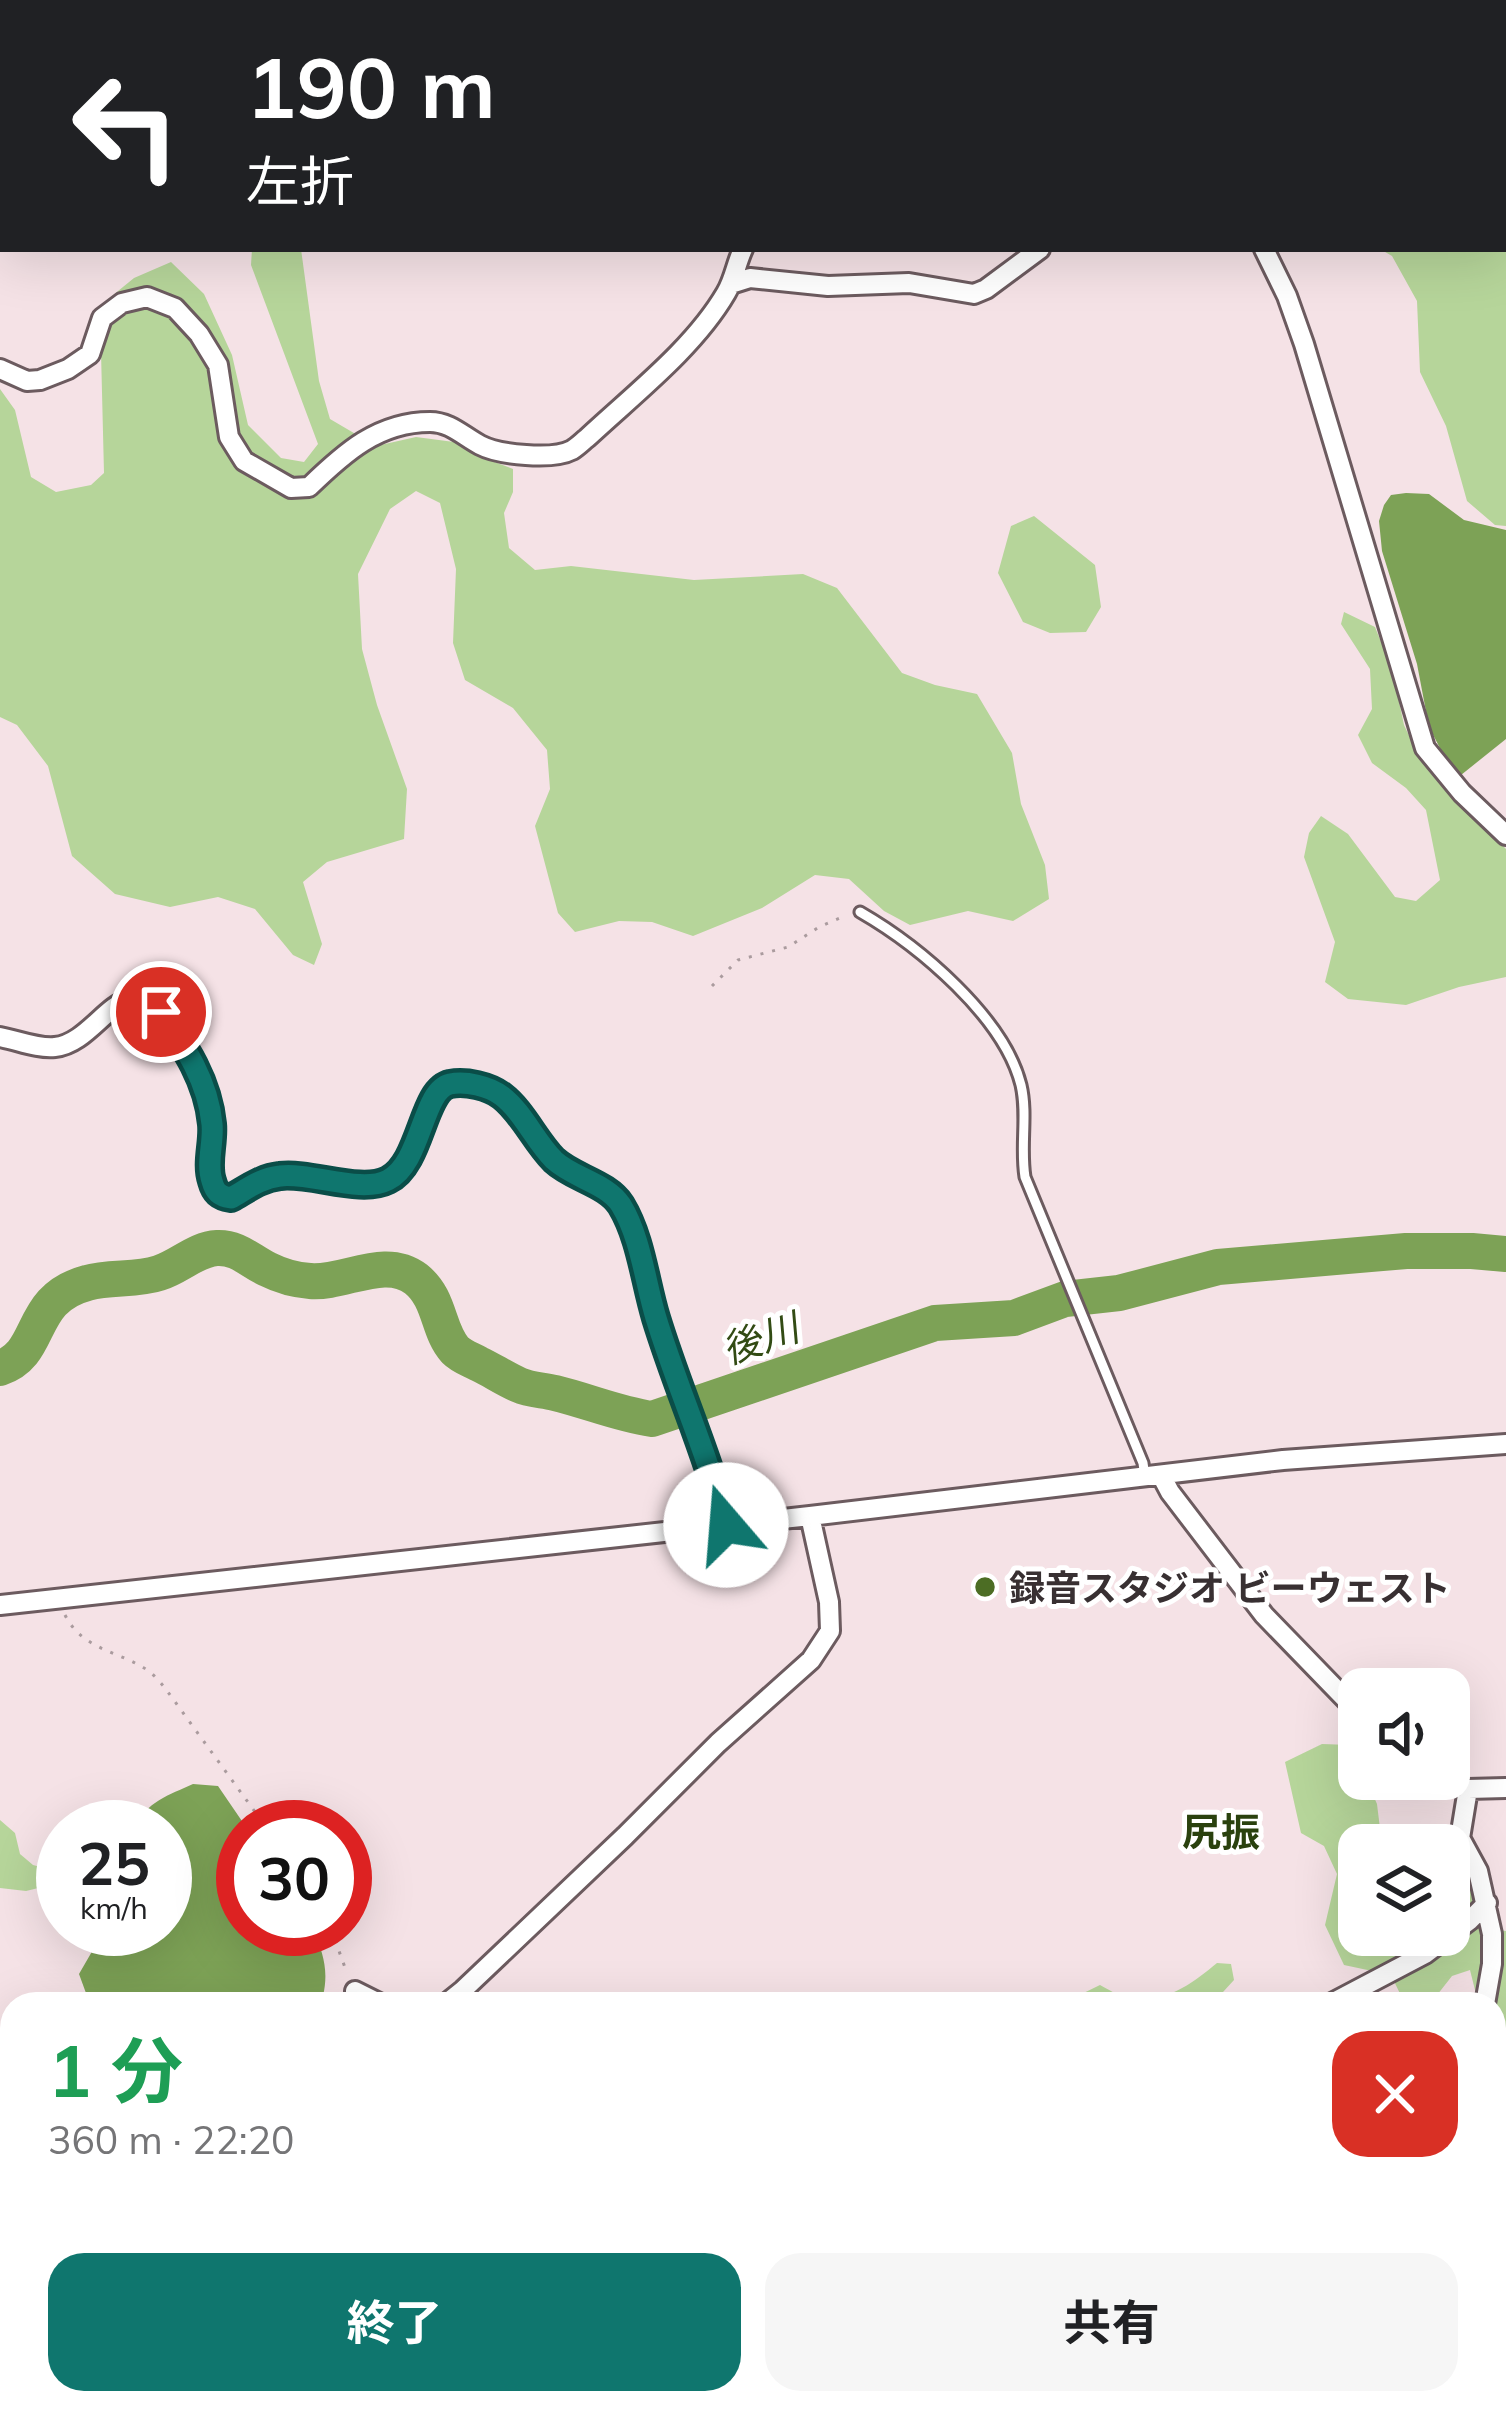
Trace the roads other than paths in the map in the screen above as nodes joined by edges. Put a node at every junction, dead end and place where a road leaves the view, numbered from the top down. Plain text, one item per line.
1 (741, 252) edge
2 (1036, 252) edge
3 (1265, 252) edge
4 (731, 284) junction
5 (0, 369) edge
6 (1506, 836) edge
7 (860, 913) road end
8 (0, 1036) edge
9 (1506, 1444) edge
10 (1153, 1476) junction
11 (810, 1516) junction
12 (726, 1525) junction
13 (1, 1600) edge
14 (1338, 1691) edge
15 (1506, 1787) edge
16 (1470, 1789) edge
17 (1466, 1800) edge
18 (1487, 1903) junction
19 (475, 1992) edge
20 (1353, 1992) edge
21 (1488, 1992) edge

1 - 4 street
2 - 4 street
3 - 6 street
4 - 5 street
7 - 10 lane
8 - 12 street
9 - 10 street
10 - 11 street
10 - 14 street
11 - 12 street
11 - 19 street
12 - 13 street
15 - 16 street
17 - 18 street
18 - 20 street
18 - 21 street

